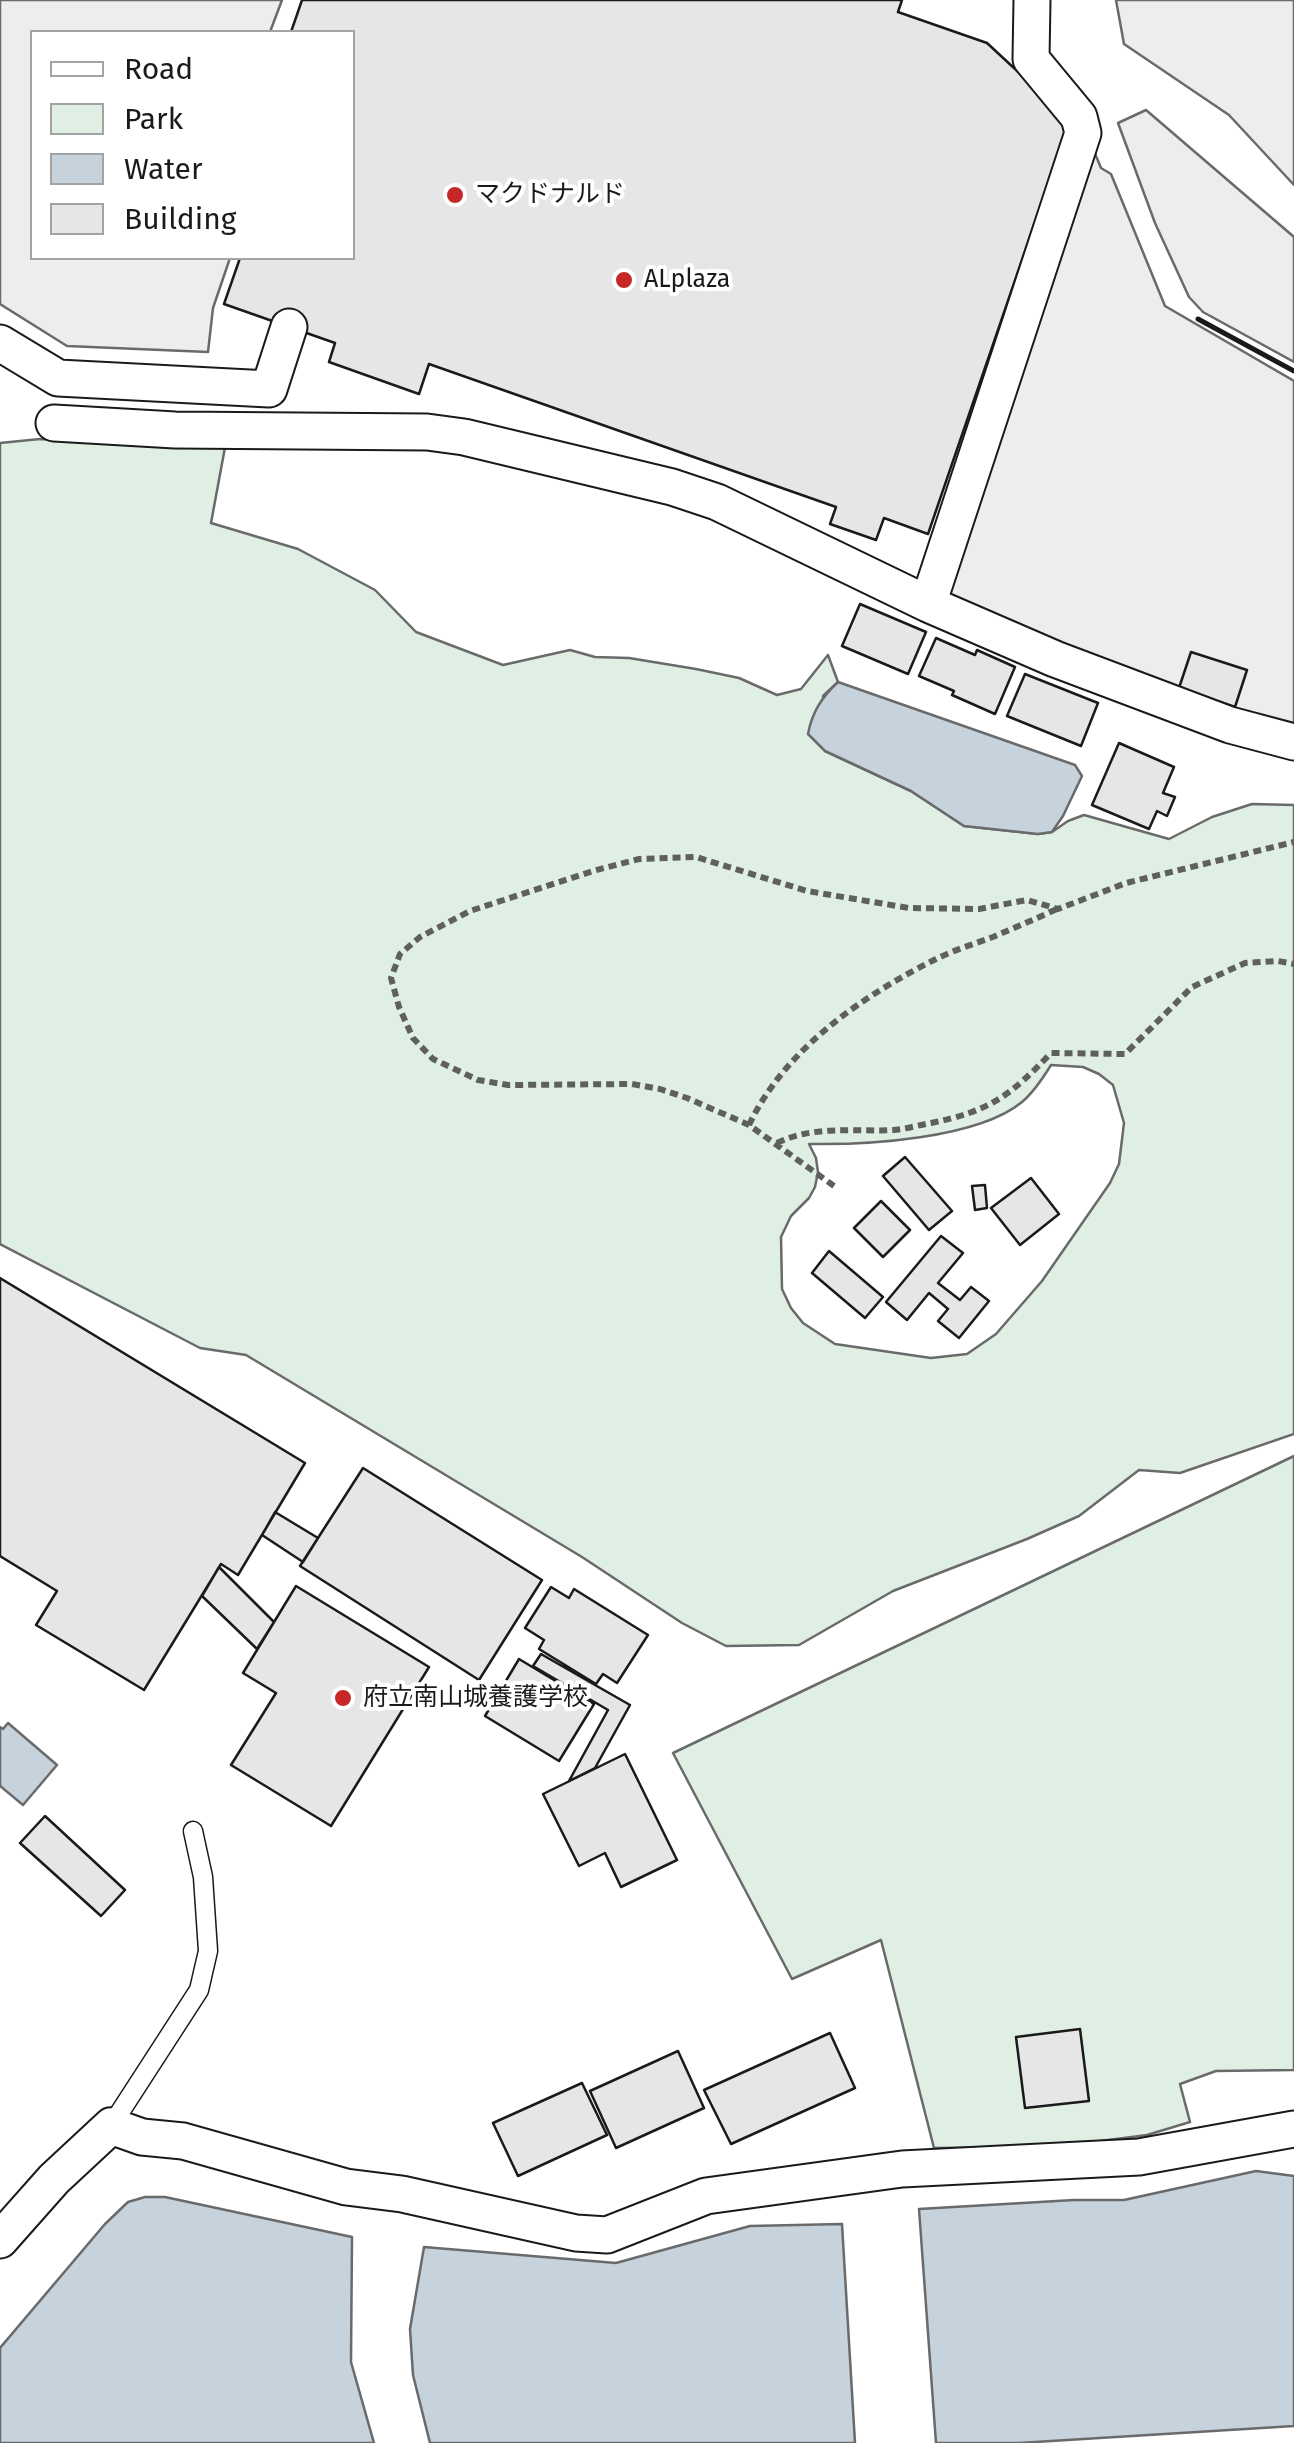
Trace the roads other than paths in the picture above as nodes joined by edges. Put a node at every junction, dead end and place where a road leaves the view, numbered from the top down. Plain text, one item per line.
1 (1032, 0) edge
2 (288, 327) dead end
3 (0, 343) edge
4 (54, 423) dead end
5 (928, 604) junction
6 (1294, 742) edge
7 (193, 1831) dead end
8 (111, 2126) junction
9 (1294, 2129) edge
10 (0, 2240) edge

1 - 5 street
2 - 3 street
4 - 5 street
5 - 6 street
7 - 8 lane
8 - 9 street
8 - 10 street

